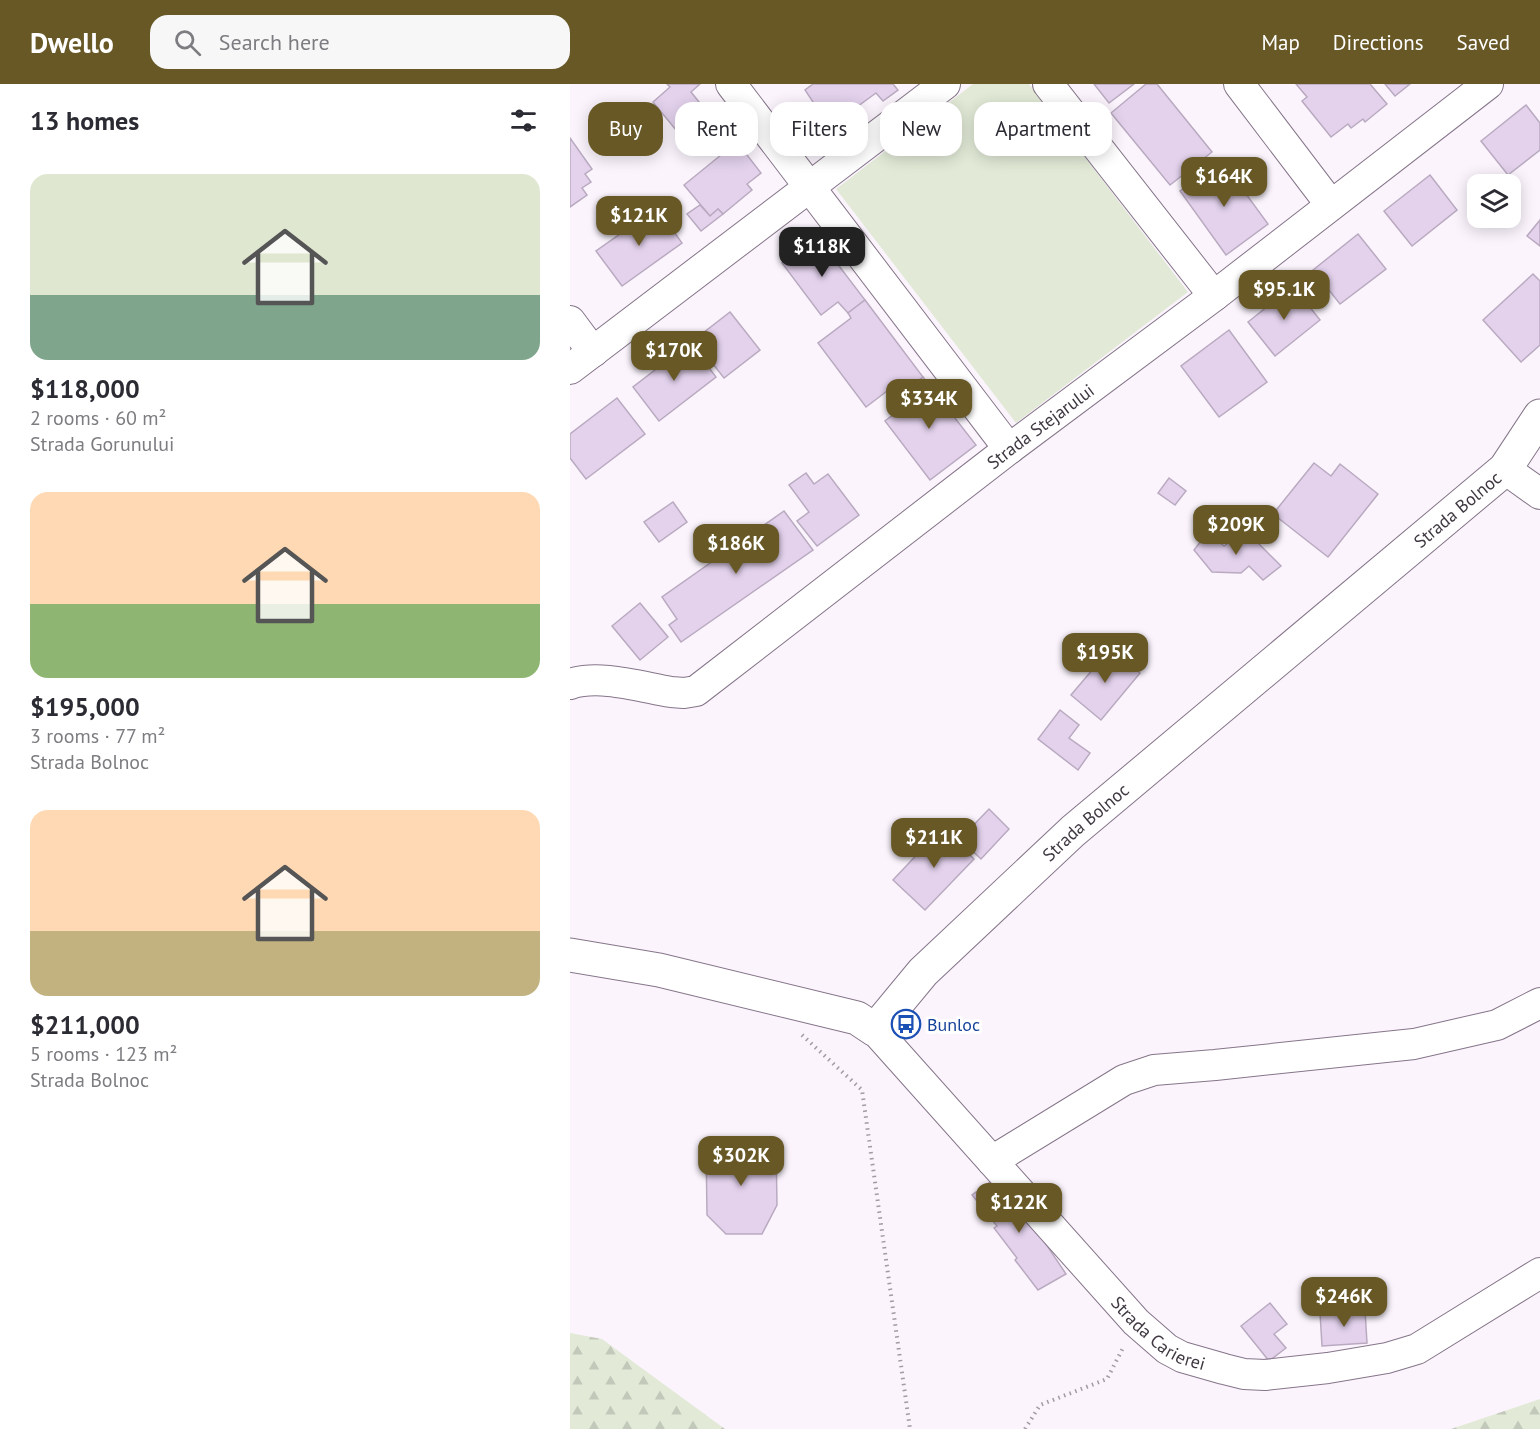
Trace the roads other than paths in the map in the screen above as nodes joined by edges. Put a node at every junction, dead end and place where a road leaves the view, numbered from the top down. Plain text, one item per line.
1 (731, 84) edge
2 (945, 84) edge
3 (1048, 84) edge
4 (1239, 84) edge
5 (1488, 84) edge
6 (809, 186) junction
7 (1331, 206) junction
8 (1214, 296) junction
9 (570, 321) edge
10 (593, 352) junction
11 (570, 369) edge
12 (1540, 416) edge
13 (1009, 449) junction
14 (1505, 469) junction
15 (1540, 494) edge
16 (570, 684) edge
17 (570, 955) edge
18 (1540, 1003) edge
19 (875, 1030) junction
20 (992, 1161) junction
21 (1540, 1273) edge

1 - 6 street
2 - 6 street
3 - 8 street
4 - 7 street
5 - 7 street, Strada Stejarului
6 - 10 street
6 - 13 street
7 - 8 street, Strada Stejarului
8 - 13 street, Strada Stejarului
9 - 10 street
10 - 11 street
12 - 14 street, Strada Bolnoc
13 - 16 street, Strada Stejarului
14 - 15 street
14 - 19 street, Strada Bolnoc
17 - 19 street
18 - 20 street
19 - 20 street, Strada Carierei
20 - 21 street, Strada Carierei

